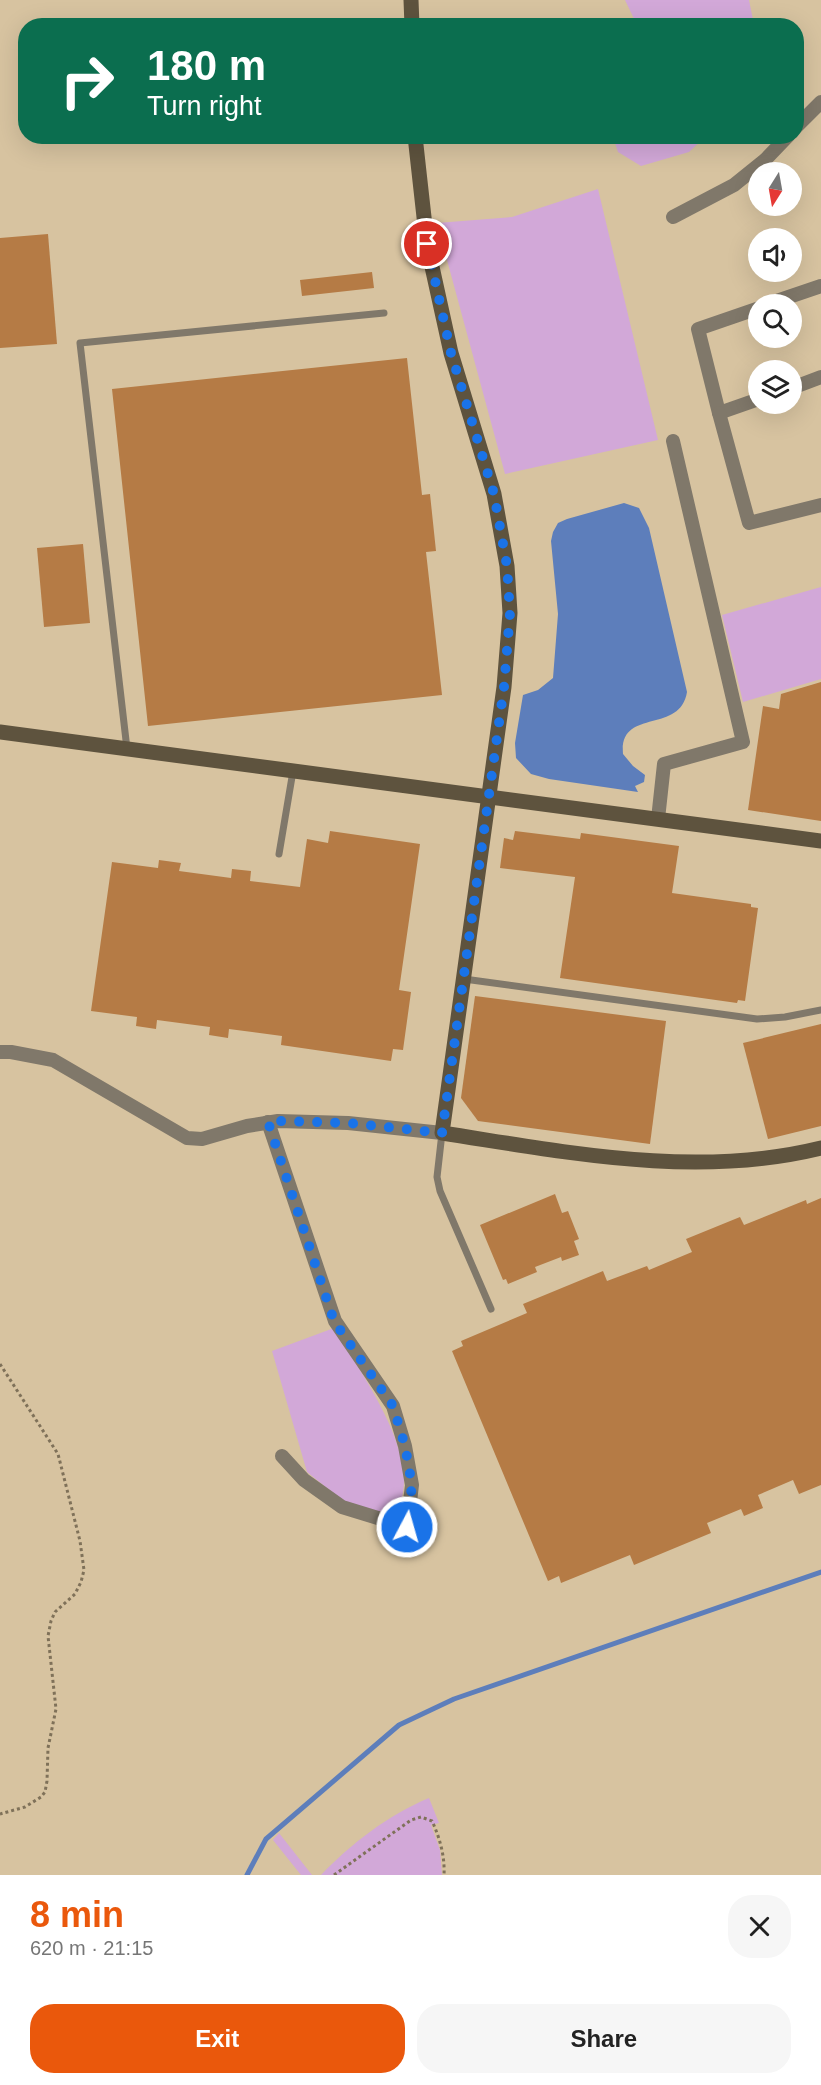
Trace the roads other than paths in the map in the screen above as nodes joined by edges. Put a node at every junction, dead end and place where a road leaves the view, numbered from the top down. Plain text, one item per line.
1 (411, 0) edge
2 (412, 18) edge
3 (821, 102) edge
4 (804, 119) edge
5 (415, 144) edge
6 (780, 144) edge
7 (673, 217) dead end
8 (821, 286) edge
9 (797, 294) edge
10 (748, 312) edge
11 (384, 313) dead end
12 (821, 377) edge
13 (802, 384) edge
14 (748, 403) edge
15 (719, 413) junction
16 (673, 441) dead end
17 (821, 505) edge
18 (0, 732) edge
19 (127, 749) junction
20 (293, 771) junction
21 (489, 797) junction
22 (658, 819) junction
23 (821, 841) edge
24 (279, 854) dead end
25 (463, 979) junction
26 (821, 1010) edge
27 (0, 1052) edge
28 (268, 1122) junction
29 (442, 1133) junction
30 (821, 1148) edge
31 (491, 1310) dead end
32 (282, 1456) dead end

1 - 2 street
3 - 4 street
5 - 21 street
6 - 7 street
8 - 9 street
10 - 15 street
11 - 19 lane
12 - 13 street
14 - 15 street
15 - 17 street
16 - 22 street
18 - 19 street
19 - 20 street
20 - 21 street
20 - 24 lane
21 - 22 street
21 - 25 street
22 - 23 street
25 - 26 lane
25 - 29 street
27 - 28 street
28 - 29 street
28 - 32 street
29 - 30 street
29 - 31 lane

